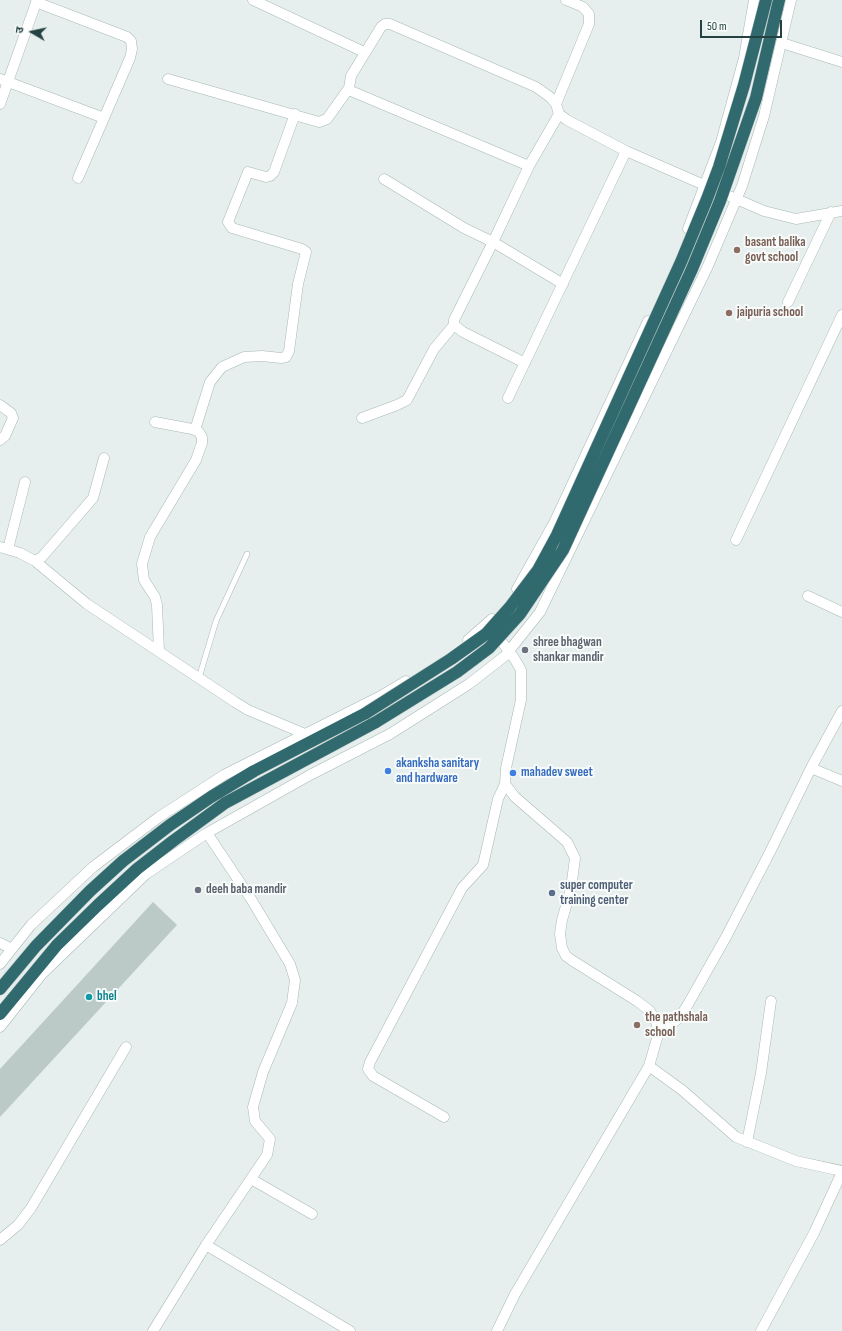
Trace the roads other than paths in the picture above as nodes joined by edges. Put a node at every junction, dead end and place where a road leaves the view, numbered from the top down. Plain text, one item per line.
1 (253, 0) edge
2 (566, 0) edge
3 (754, 0) edge
4 (766, 0) edge
5 (779, 0) edge
6 (792, 0) edge
7 (36, 1) edge
8 (274, 4) edge
9 (782, 43) junction
10 (364, 52) junction
11 (842, 62) edge
12 (168, 79) dead end
13 (4, 81) edge
14 (349, 88) junction
15 (0, 104) edge
16 (556, 104) junction
17 (295, 114) junction
18 (559, 114) junction
19 (104, 118) junction
20 (626, 151) junction
21 (528, 166) junction
22 (78, 178) dead end
23 (384, 179) dead end
24 (705, 186) junction
25 (736, 200) junction
26 (842, 211) edge
27 (831, 212) junction
28 (493, 242) junction
29 (563, 284) junction
30 (788, 302) dead end
31 (842, 315) edge
32 (454, 325) junction
33 (525, 363) junction
34 (508, 398) dead end
35 (0, 405) edge
36 (362, 418) dead end
37 (155, 422) dead end
38 (195, 430) junction
39 (0, 440) edge
40 (104, 458) dead end
41 (25, 482) dead end
42 (736, 540) dead end
43 (4, 548) edge
44 (247, 554) dead end
45 (36, 560) junction
46 (808, 596) dead end
47 (842, 612) edge
48 (488, 624) junction
49 (159, 651) junction
50 (510, 651) junction
51 (199, 678) junction
52 (842, 711) edge
53 (305, 734) junction
54 (811, 768) junction
55 (842, 781) edge
56 (505, 784) junction
57 (207, 833) junction
58 (0, 943) edge
59 (12, 949) junction
60 (0, 964) edge
61 (0, 988) edge
62 (771, 1001) dead end
63 (0, 1014) edge
64 (0, 1027) edge
65 (658, 1035) junction
66 (126, 1047) dead end
67 (649, 1066) junction
68 (444, 1117) dead end
69 (746, 1142) junction
70 (842, 1172) edge
71 (251, 1179) junction
72 (312, 1214) dead end
73 (0, 1240) edge
74 (206, 1245) junction
75 (153, 1331) edge
76 (350, 1331) edge
77 (497, 1331) edge
78 (761, 1331) edge

1 - 8 street
2 - 16 street
3 - 24 street
4 - 61 highway, bridge
5 - 63 highway, bridge
6 - 9 street
7 - 13 street
7 - 19 street
8 - 10 street
9 - 11 street
9 - 25 street
10 - 14 street
10 - 16 street
12 - 17 street
13 - 15 street
13 - 19 street
14 - 17 street
14 - 21 street
16 - 18 street
17 - 38 street
18 - 20 street
18 - 21 street
19 - 22 street
20 - 24 street
20 - 29 street
21 - 28 street
23 - 28 street
24 - 25 street
24 - 48 street
25 - 27 street
25 - 50 street
26 - 27 street
27 - 30 street
28 - 29 street
28 - 32 street
29 - 33 street
31 - 42 street
32 - 33 street
32 - 36 street
33 - 34 street
35 - 39 street
37 - 38 street
38 - 49 street
40 - 45 street
41 - 43 street
43 - 45 street
44 - 51 lane
45 - 49 street
46 - 47 street
48 - 50 street
48 - 53 street
49 - 51 street
50 - 56 street
50 - 57 street
51 - 53 street
52 - 54 street
53 - 59 street
54 - 55 street
54 - 65 street
56 - 65 street
56 - 68 street
57 - 64 street
57 - 71 street
58 - 59 street
59 - 60 street
62 - 69 street
65 - 67 street
66 - 73 street
67 - 69 street
67 - 77 street
69 - 70 street
70 - 78 street
71 - 72 street
71 - 74 street
74 - 75 street
74 - 76 street

